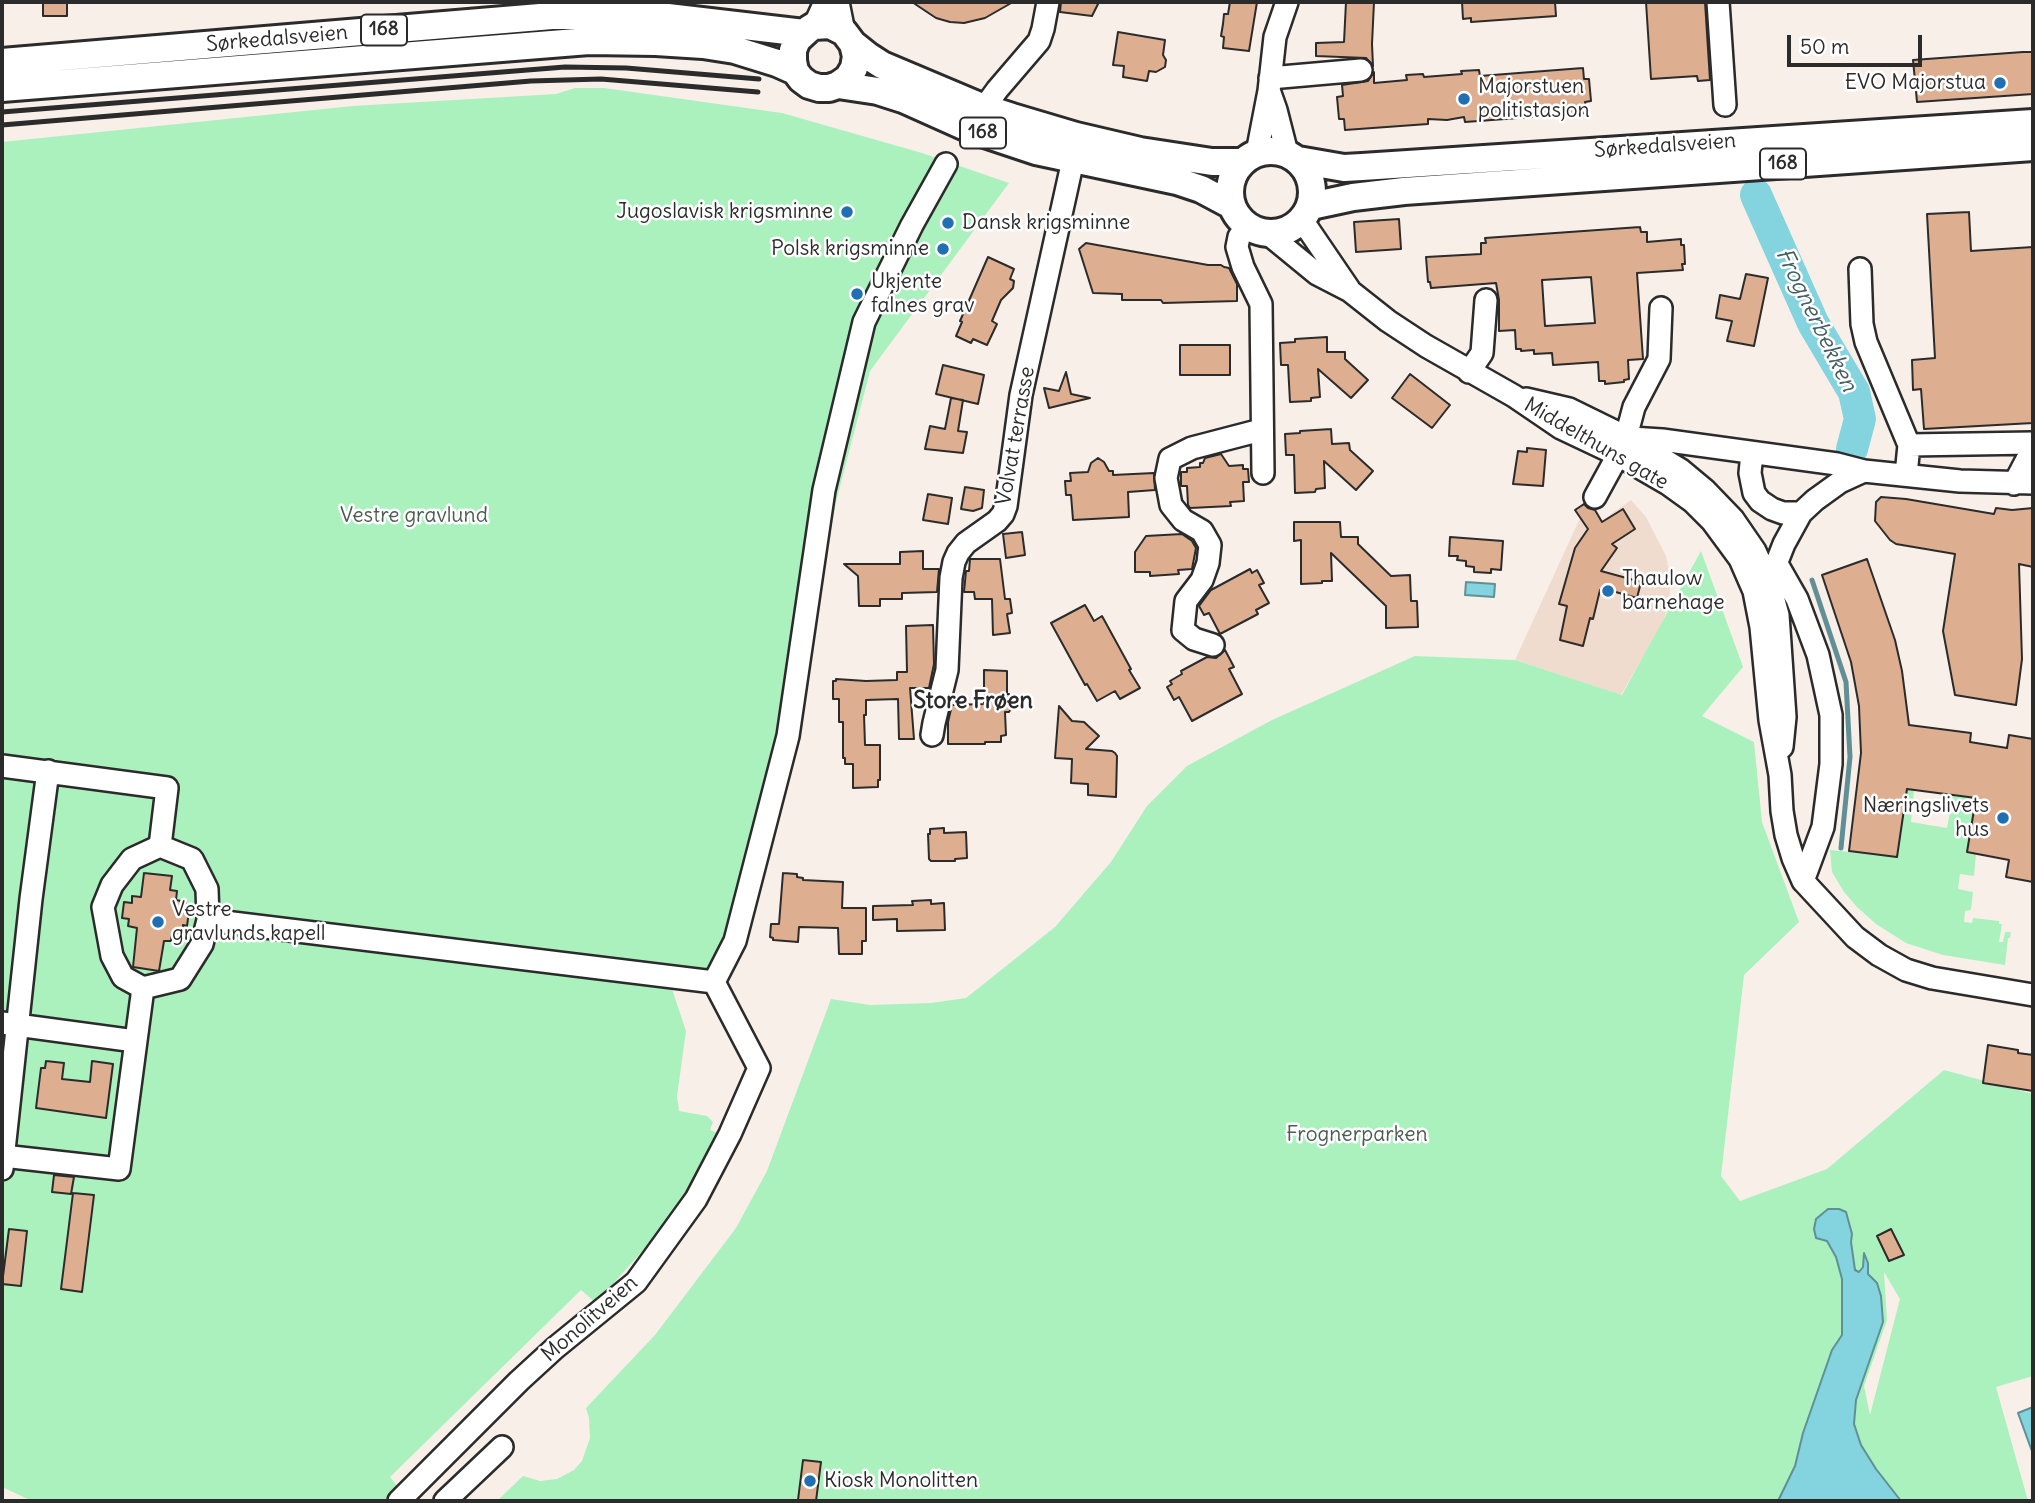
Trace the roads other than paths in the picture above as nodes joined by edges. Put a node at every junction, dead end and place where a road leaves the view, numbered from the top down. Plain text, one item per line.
1 (825, 2) edge
2 (838, 2) edge
3 (1048, 2) edge
4 (1287, 2) edge
5 (1718, 2) edge
6 (809, 29) junction
7 (848, 38) junction
8 (2, 62) edge
9 (1361, 70) dead end
10 (796, 71) junction
11 (838, 85) junction
12 (1270, 85) junction
13 (2, 88) edge
14 (1725, 105) dead end
15 (984, 108) junction
16 (2033, 123) edge
17 (2033, 147) edge
18 (1292, 157) junction
19 (1249, 158) junction
20 (1073, 160) junction
21 (946, 164) dead end
22 (1231, 205) junction
23 (1306, 213) junction
24 (1257, 230) junction
25 (1860, 269) dead end
26 (1350, 291) junction
27 (1486, 300) dead end
28 (1661, 308) dead end
29 (1469, 372) junction
30 (1261, 430) junction
31 (1931, 437) junction
32 (1909, 445) junction
33 (1622, 446) junction
34 (2033, 446) edge
35 (1752, 453) junction
36 (1864, 471) junction
37 (1263, 473) dead end
38 (1916, 476) junction
39 (2024, 483) edge
40 (1595, 497) dead end
41 (1801, 513) junction
42 (1773, 573) junction
43 (1213, 645) dead end
44 (932, 735) dead end
45 (2, 766) edge
46 (48, 771) junction
47 (1780, 775) junction
48 (160, 846) junction
49 (1803, 881) junction
50 (208, 920) junction
51 (714, 982) junction
52 (143, 988) junction
53 (2033, 995) edge
54 (9, 1024) edge
55 (135, 1041) junction
56 (3, 1163) edge
57 (552, 1362) dead end
58 (502, 1447) dead end
59 (399, 1501) edge
60 (414, 1501) edge
61 (445, 1501) edge

1 - 6 street
2 - 7 street
3 - 15 street
4 - 12 street
5 - 14 street
6 - 7 main road
6 - 8 main road, Sørkedalsveien / 168
6 - 10 main road
7 - 11 main road
7 - 15 main road, 168
9 - 12 street
10 - 11 main road
10 - 13 main road, Sørkedalsveien / 168
11 - 20 main road, 168
12 - 18 street
12 - 19 street
15 - 19 main road, 168
16 - 18 main road, Sørkedalsveien / 168
17 - 23 main road, Sørkedalsveien / 168
18 - 19 main road
18 - 23 main road
19 - 22 main road
20 - 22 main road, 168
20 - 44 street, Volvat terrasse
21 - 51 street
22 - 24 main road
23 - 24 main road
23 - 26 street
24 - 26 street
24 - 30 street
25 - 32 street
26 - 29 street, Middelthuns gate
27 - 29 street
28 - 33 street
29 - 33 street, Middelthuns gate
30 - 37 street
30 - 43 street
31 - 32 street
31 - 34 street
31 - 38 street
32 - 38 street
33 - 35 street
33 - 40 street
33 - 42 street, Middelthuns gate
33 - 47 street, Middelthuns gate
34 - 39 street
35 - 36 street
35 - 41 street
36 - 38 street
36 - 41 street
38 - 39 street
41 - 42 street
42 - 47 street, Middelthuns gate
42 - 49 street
45 - 46 street
46 - 48 street
46 - 54 street
47 - 49 street, Middelthuns gate
48 - 50 street
48 - 52 street
49 - 53 street, Middelthuns gate
50 - 51 street
50 - 52 street
51 - 59 street, Monolitveien
52 - 55 street
54 - 55 street
54 - 56 street
55 - 56 street
57 - 60 street
58 - 61 street

